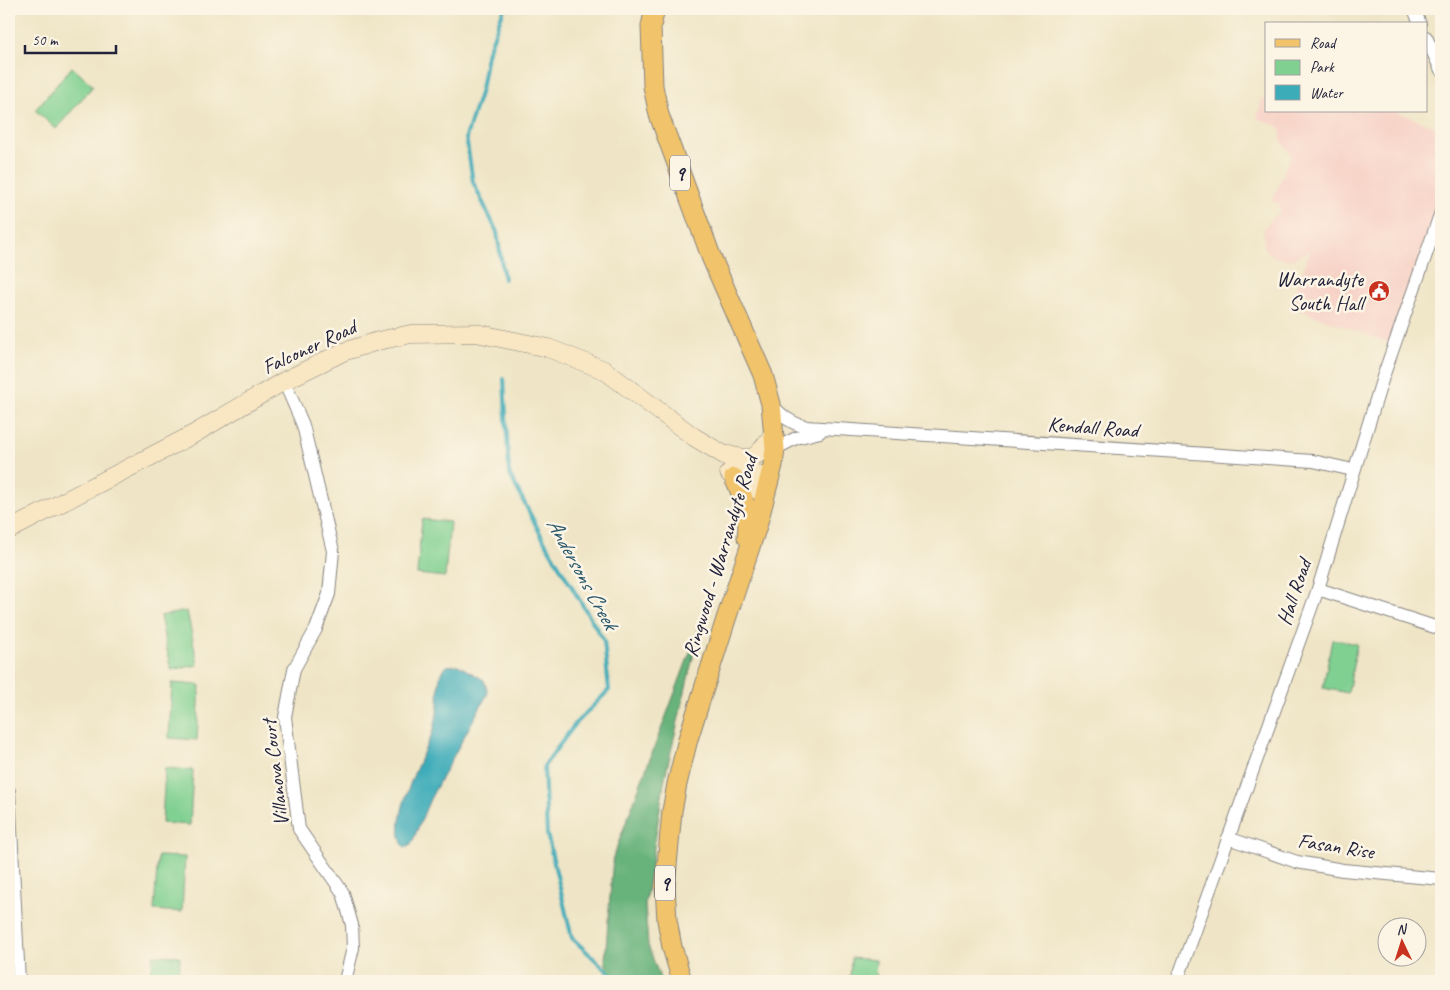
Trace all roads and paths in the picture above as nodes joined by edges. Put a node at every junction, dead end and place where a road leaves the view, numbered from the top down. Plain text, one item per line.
1 (655, 9) edge
2 (1414, 9) edge
3 (1419, 22) edge
4 (1428, 41) edge
5 (1441, 70) edge
6 (1441, 212) edge
7 (284, 381) junction
8 (770, 404) junction
9 (829, 429) junction
10 (694, 437) junction
11 (774, 441) junction
12 (712, 449) junction
13 (1353, 470) junction
14 (734, 478) junction
15 (767, 487) junction
16 (9, 530) edge
17 (1318, 588) junction
18 (727, 616) junction
19 (1441, 628) edge
20 (9, 791) edge
21 (1228, 838) junction
22 (1441, 878) edge
23 (19, 981) edge
24 (345, 981) edge
25 (682, 981) edge
26 (1177, 981) edge

1 - 8 main road, Ringwood - Warrandyte Road / 9
2 - 3 street
4 - 5 street
6 - 13 street, Hall Road
7 - 10 main road, Falconer Road
7 - 16 main road, Falconer Road
7 - 24 street, Villanova Court
8 - 9 street, Kendall Road
8 - 11 main road, Ringwood - Warrandyte Road / 9
9 - 11 street, Kendall Road
9 - 13 street, Kendall Road
10 - 12 main road, Falconer Road
10 - 14 main road, Falconer Road
11 - 12 main road
11 - 15 main road, Ringwood - Warrandyte Road / 9
12 - 15 main road, Falconer Road
13 - 17 street, Hall Road
14 - 15 main road, Falconer Road
14 - 18 main road
15 - 18 main road, Ringwood - Warrandyte Road / 9
17 - 19 street
17 - 21 street, Hall Road
18 - 25 main road, Ringwood - Warrandyte Road / 9
20 - 23 street
21 - 22 street, Fasan Rise
21 - 26 street, Hall Road

